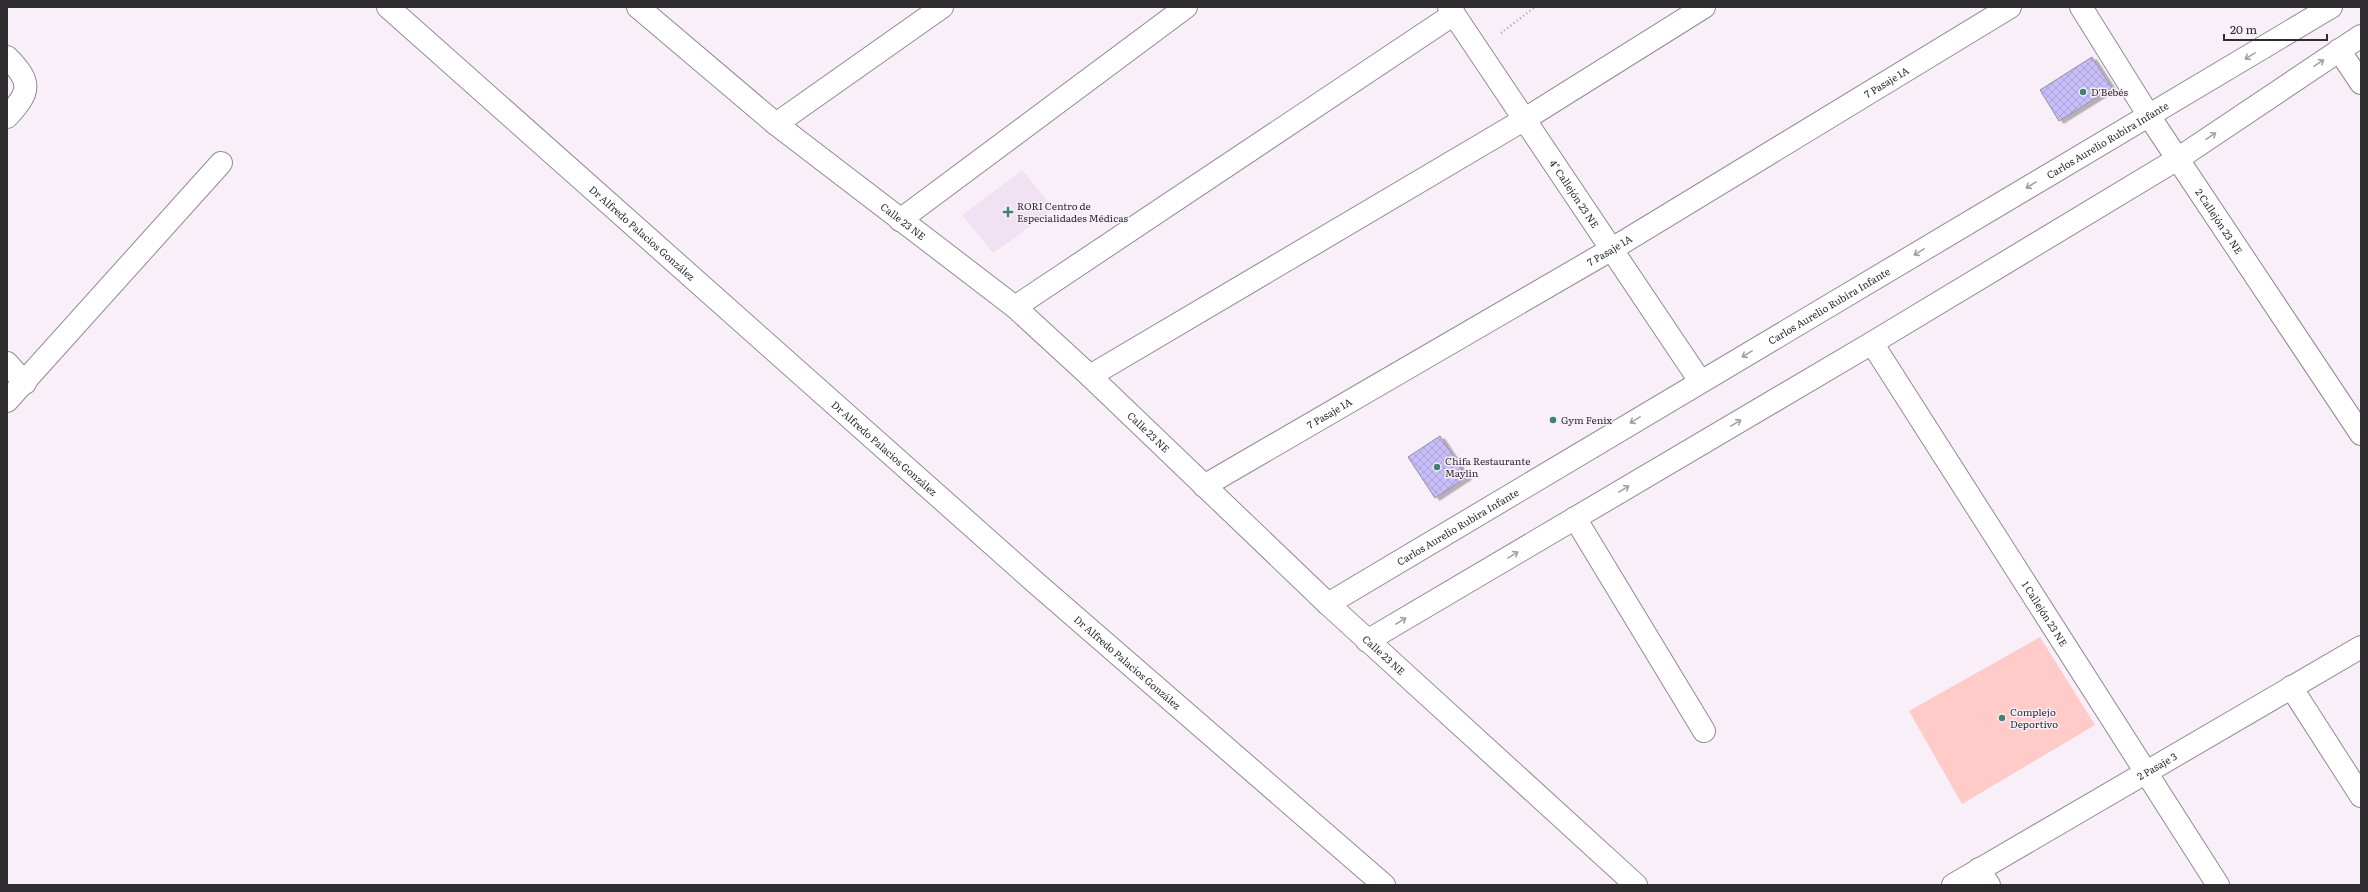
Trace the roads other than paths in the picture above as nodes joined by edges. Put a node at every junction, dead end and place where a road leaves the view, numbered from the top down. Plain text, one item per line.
1 (388, 7) edge
2 (942, 7) edge
3 (1186, 7) edge
4 (1704, 7) edge
5 (2010, 7) edge
6 (2081, 7) edge
7 (2331, 7) edge
8 (653, 11) edge
9 (1452, 11) edge
10 (1159, 14) edge
11 (2361, 36) edge
12 (2339, 50) junction
13 (7, 57) edge
14 (2361, 83) edge
15 (2149, 116) junction
16 (7, 117) edge
17 (1525, 119) junction
18 (776, 124) junction
19 (2179, 158) junction
20 (221, 163) dead end
21 (900, 220) junction
22 (1612, 249) junction
23 (1015, 307) junction
24 (1872, 343) junction
25 (7, 363) edge
26 (1090, 376) junction
27 (1700, 381) junction
28 (25, 383) junction
29 (7, 401) edge
30 (2361, 434) edge
31 (1204, 486) junction
32 (1575, 518) junction
33 (1328, 604) junction
34 (1367, 641) junction
35 (2361, 647) edge
36 (2292, 687) junction
37 (1704, 731) dead end
38 (2147, 771) junction
39 (2361, 796) edge
40 (1984, 877) edge
41 (1384, 885) edge
42 (1636, 885) edge
43 (1953, 885) edge
44 (2218, 885) edge

1 - 41 street, Dr Alfredo Palacios González
2 - 18 street
3 - 10 street
4 - 17 street
5 - 22 street, 7 Pasaje 1A
6 - 15 street, 2 Callejón 23 NE
7 -> 15 street, Carlos Aurelio Rubira Infante
8 - 18 street, Calle 23 NE
9 - 17 street, 4° Callejón 23 NE
9 - 23 street
10 - 21 street
11 - 12 street
12 - 14 street
19 -> 12 street
13 - 16 street
15 - 19 street, 2 Callejón 23 NE
15 -> 27 street, Carlos Aurelio Rubira Infante
17 - 22 street, 4° Callejón 23 NE
17 - 26 street
18 - 21 street, Calle 23 NE
19 - 24 street
19 - 30 street, 2 Callejón 23 NE
20 - 28 street
21 - 23 street, Calle 23 NE
22 - 27 street, 4° Callejón 23 NE
22 - 31 street, 7 Pasaje 1A
23 - 26 street, Calle 23 NE
32 -> 24 street
24 - 38 street, 1 Callejón 23 NE
25 - 28 street
26 - 31 street, Calle 23 NE
27 -> 33 street, Carlos Aurelio Rubira Infante
28 - 29 street
31 - 33 street, Calle 23 NE
34 -> 32 street
32 - 37 street
33 - 34 street, Calle 23 NE
34 - 42 street, Calle 23 NE
35 - 36 street, 2 Pasaje 3
36 - 38 street, 2 Pasaje 3
36 - 39 street
38 - 40 street, 2 Pasaje 3
38 - 44 street, 1 Callejón 23 NE
40 - 43 street, 2 Pasaje 3

